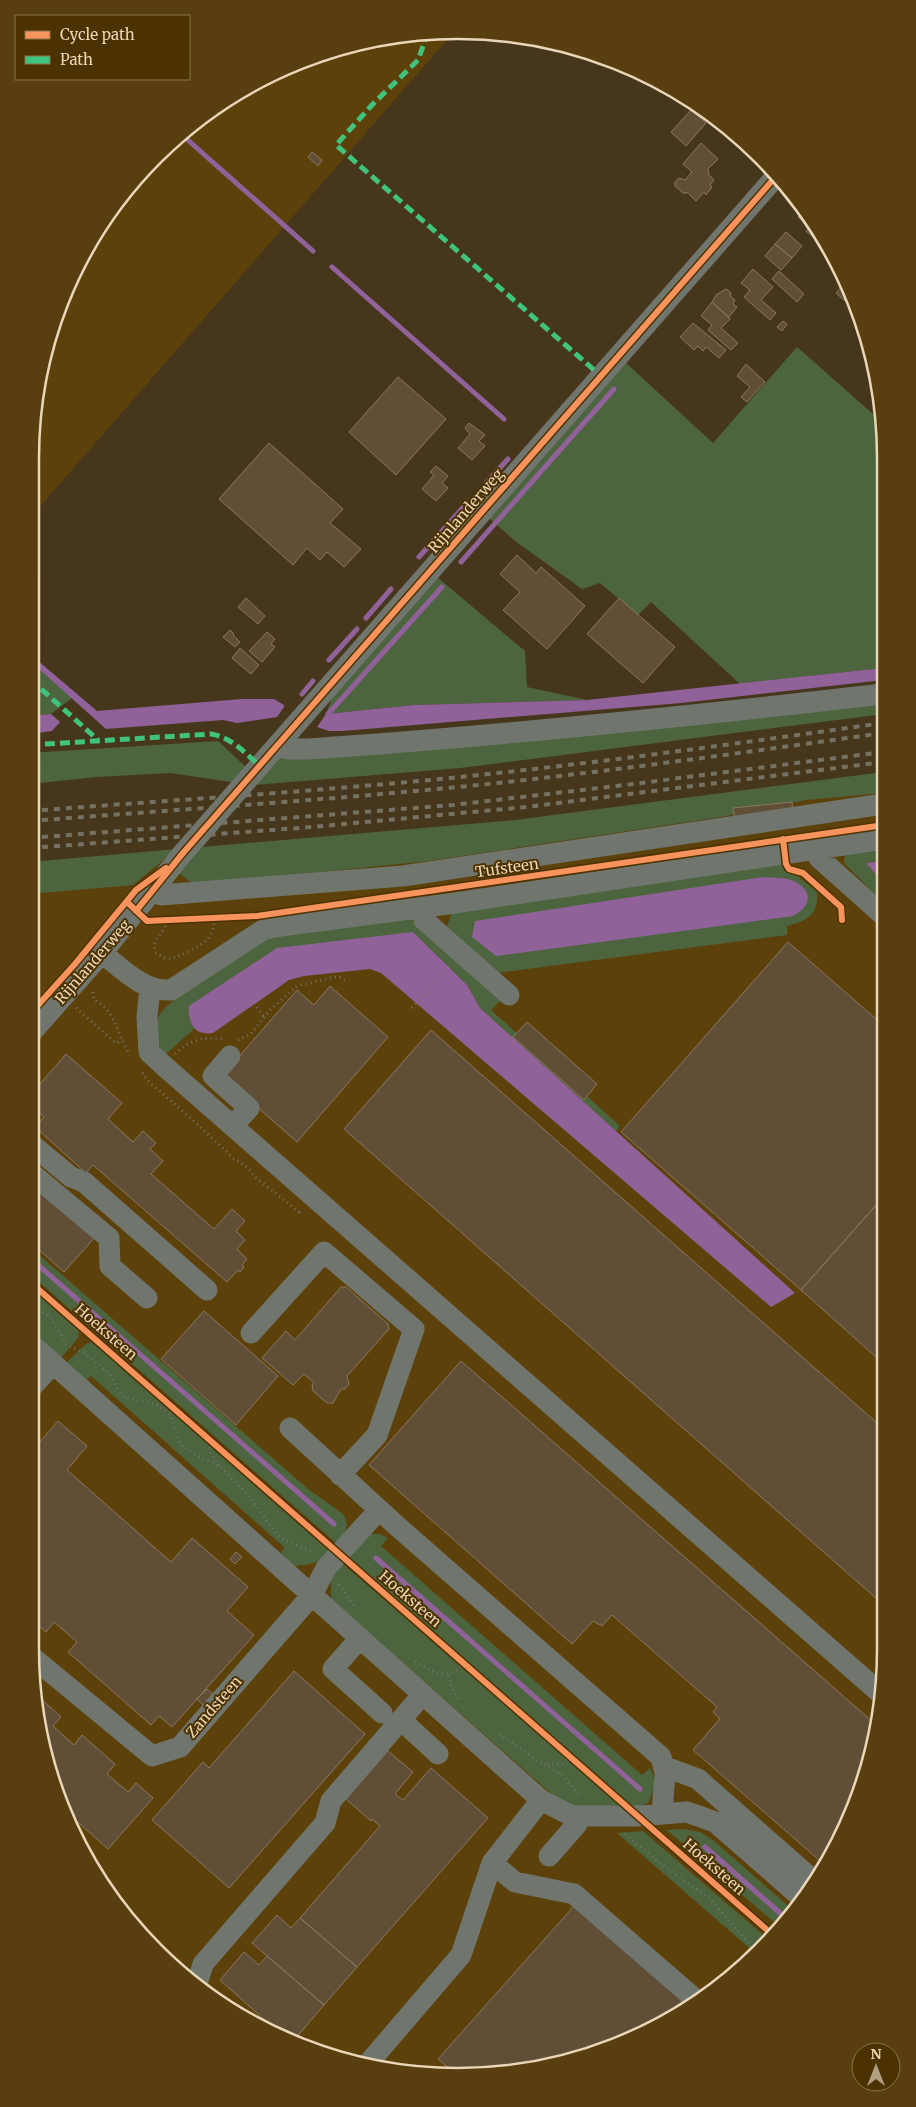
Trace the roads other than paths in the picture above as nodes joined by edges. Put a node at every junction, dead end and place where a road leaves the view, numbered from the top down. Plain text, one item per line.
1 (772, 181) edge
2 (877, 695) edge
3 (277, 746) junction
4 (877, 805) edge
5 (877, 840) edge
6 (818, 848) junction
7 (156, 886) junction
8 (422, 908) junction
9 (877, 910) edge
10 (102, 953) junction
11 (150, 988) junction
12 (509, 995) dead end
13 (39, 1024) edge
14 (231, 1046) road end
15 (233, 1126) junction
16 (39, 1150) edge
17 (39, 1180) edge
18 (207, 1290) dead end
19 (147, 1298) dead end
20 (251, 1333) dead end
21 (39, 1352) edge
22 (52, 1364) junction
23 (39, 1379) edge
24 (290, 1428) dead end
25 (340, 1475) junction
26 (379, 1510) junction
27 (312, 1595) junction
28 (360, 1638) junction
29 (40, 1663) edge
30 (875, 1689) edge
31 (423, 1694) junction
32 (391, 1716) junction
33 (438, 1754) dead end
34 (663, 1766) junction
35 (541, 1800) junction
36 (662, 1813) junction
37 (586, 1820) junction
38 (549, 1856) dead end
39 (492, 1863) junction
40 (810, 1877) edge
41 (797, 1896) edge
42 (199, 1979) edge
43 (692, 1997) edge
44 (372, 2059) edge

1 - 3 street, Rijnlanderweg
2 - 3 street
3 - 7 street, Rijnlanderweg
4 - 7 street, Tufsteen
5 - 6 street, Tufsteen
6 - 8 street, Tufsteen
6 - 9 street
7 - 10 street, Rijnlanderweg
8 - 11 street, Tufsteen
8 - 12 street
10 - 11 street
10 - 13 street, Rijnlanderweg
11 - 15 street
14 - 15 street
15 - 30 street
16 - 18 street
17 - 19 street
20 - 25 street
21 - 22 street, Hoeksteen
22 - 23 street
22 - 27 street, Hoeksteen
24 - 25 street
25 - 26 street
26 - 27 street
26 - 34 street
27 - 28 street, Hoeksteen
27 - 29 street, Zandsteen
28 - 31 street, Hoeksteen
28 - 32 street
31 - 32 street
31 - 35 street, Hoeksteen
32 - 33 street
32 - 42 street
34 - 36 street
34 - 40 street
35 - 37 street, Hoeksteen
35 - 39 street
36 - 37 street, Hoeksteen
36 - 41 street, Hoeksteen
37 - 38 street
39 - 43 street
39 - 44 street

